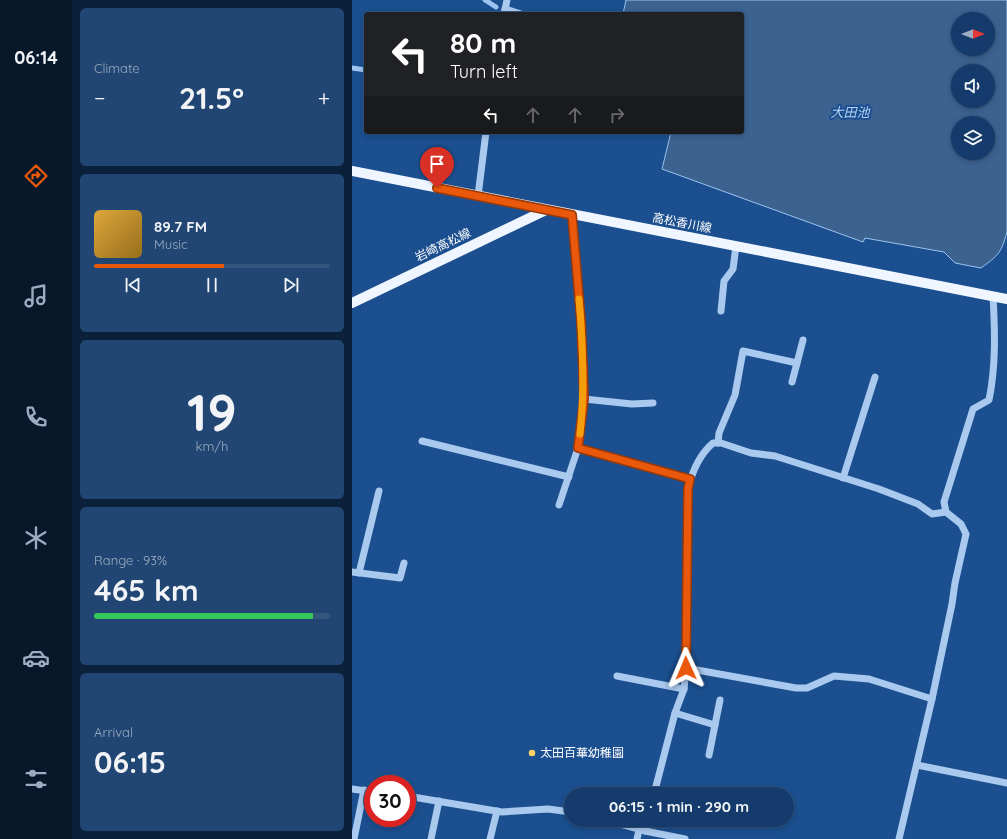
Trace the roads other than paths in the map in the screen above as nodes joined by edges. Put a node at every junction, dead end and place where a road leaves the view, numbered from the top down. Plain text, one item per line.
1 (507, 0) edge
2 (505, 11) edge
3 (486, 134) edge
4 (352, 171) edge
5 (478, 196) junction
6 (546, 210) junction
7 (572, 215) junction
8 (736, 246) junction
9 (993, 296) junction
10 (1007, 299) edge
11 (352, 303) edge
12 (720, 311) dead end
13 (804, 340) dead end
14 (797, 363) junction
15 (875, 377) dead end
16 (792, 382) dead end
17 (584, 399) junction
18 (653, 403) dead end
19 (422, 442) dead end
20 (718, 443) junction
21 (578, 448) junction
22 (569, 477) junction
23 (843, 478) junction
24 (690, 479) junction
25 (379, 491) dead end
26 (560, 505) dead end
27 (946, 512) junction
28 (404, 563) dead end
29 (356, 572) edge
30 (686, 668) junction
31 (617, 676) dead end
32 (684, 690) junction
33 (932, 699) junction
34 (720, 700) dead end
35 (675, 713) junction
36 (715, 725) junction
37 (709, 755) dead end
38 (917, 765) junction
39 (1007, 783) edge
40 (656, 787) edge
41 (352, 789) edge
42 (364, 790) joint
43 (416, 797) edge
44 (439, 801) junction
45 (564, 811) edge
46 (496, 812) junction
47 (631, 827) edge
48 (644, 827) edge
49 (642, 830) junction
50 (354, 839) edge
51 (431, 839) edge
52 (490, 839) edge
53 (637, 839) edge
54 (685, 839) edge
55 (899, 839) edge

1 - 2 street
3 - 5 street
4 - 5 main road, 高松香川線
5 - 6 main road, 高松香川線
6 - 7 main road, 高松香川線
6 - 11 main road, 岩崎高松線
7 - 8 main road, 高松香川線
7 - 17 street
8 - 9 main road, 高松香川線
8 - 12 street
9 - 10 main road, 高松香川線
9 - 27 street
13 - 14 street
14 - 16 street
14 - 20 street
15 - 23 street
17 - 18 street
17 - 21 street
19 - 22 street
20 - 23 street
20 - 24 street
21 - 22 street
21 - 24 street
22 - 26 street
23 - 27 street
24 - 30 street
25 - 29 street
27 - 33 street
28 - 29 street
30 - 32 street
30 - 33 street
31 - 32 street
32 - 35 street
33 - 38 street
34 - 36 street
35 - 36 street
35 - 40 street
36 - 37 street
38 - 39 street
38 - 55 street
41 - 42 street
42 - 50 street
43 - 44 street
44 - 46 street
44 - 51 street
45 - 46 street
46 - 52 street
47 - 49 street
48 - 49 street
49 - 53 street
49 - 54 street

